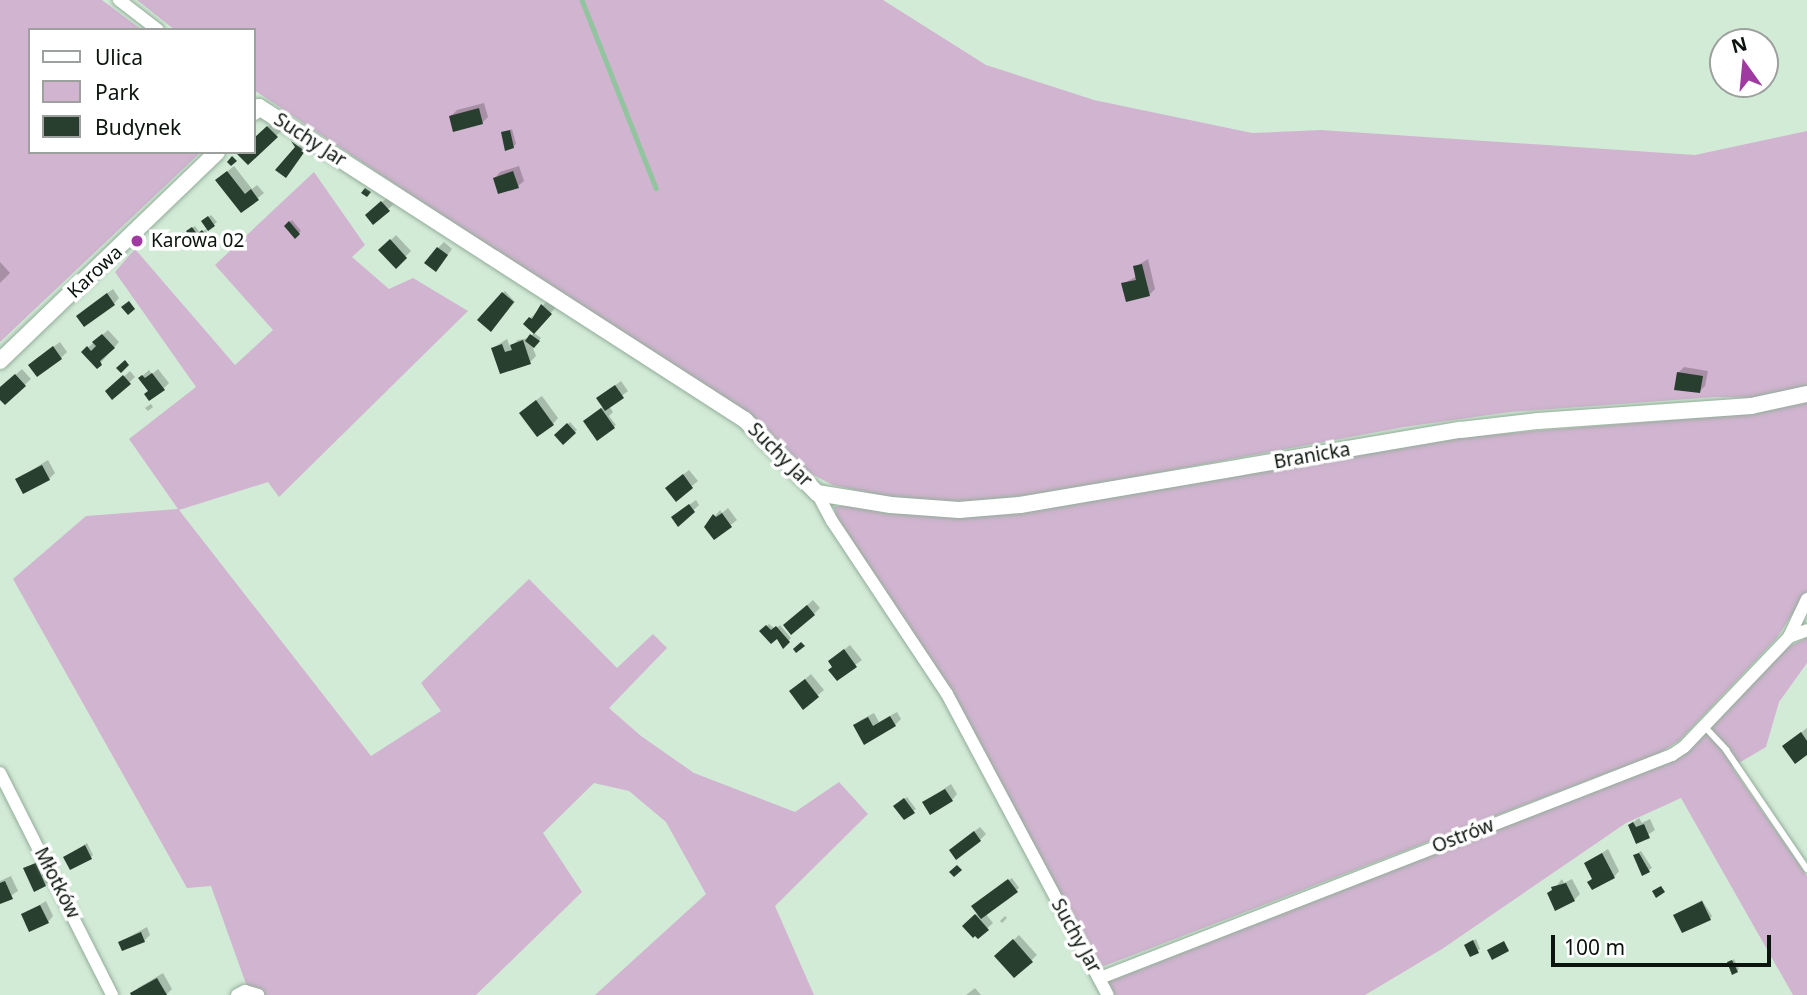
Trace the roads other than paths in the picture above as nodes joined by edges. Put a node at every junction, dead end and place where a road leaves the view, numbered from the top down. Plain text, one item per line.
1 (119, 0) edge
2 (155, 28) edge
3 (256, 109) edge
4 (215, 154) edge
5 (0, 361) edge
6 (1807, 394) edge
7 (817, 493) junction
8 (1807, 599) edge
9 (1807, 630) edge
10 (1789, 637) junction
11 (1703, 726) junction
12 (0, 773) edge
13 (1807, 869) edge
14 (1100, 978) junction
15 (112, 995) edge
16 (237, 995) edge
17 (258, 995) edge
18 (1108, 995) edge

1 - 2 street
3 - 7 street, Suchy Jar
4 - 5 street, Karowa
6 - 7 street, Branicka
7 - 14 street, Suchy Jar
8 - 10 street, Ostrów
9 - 10 street, Ostrów
10 - 11 street, Ostrów
11 - 13 lane
11 - 14 street, Ostrów
12 - 15 street, Młotków
14 - 18 street, Suchy Jar
16 - 17 street

